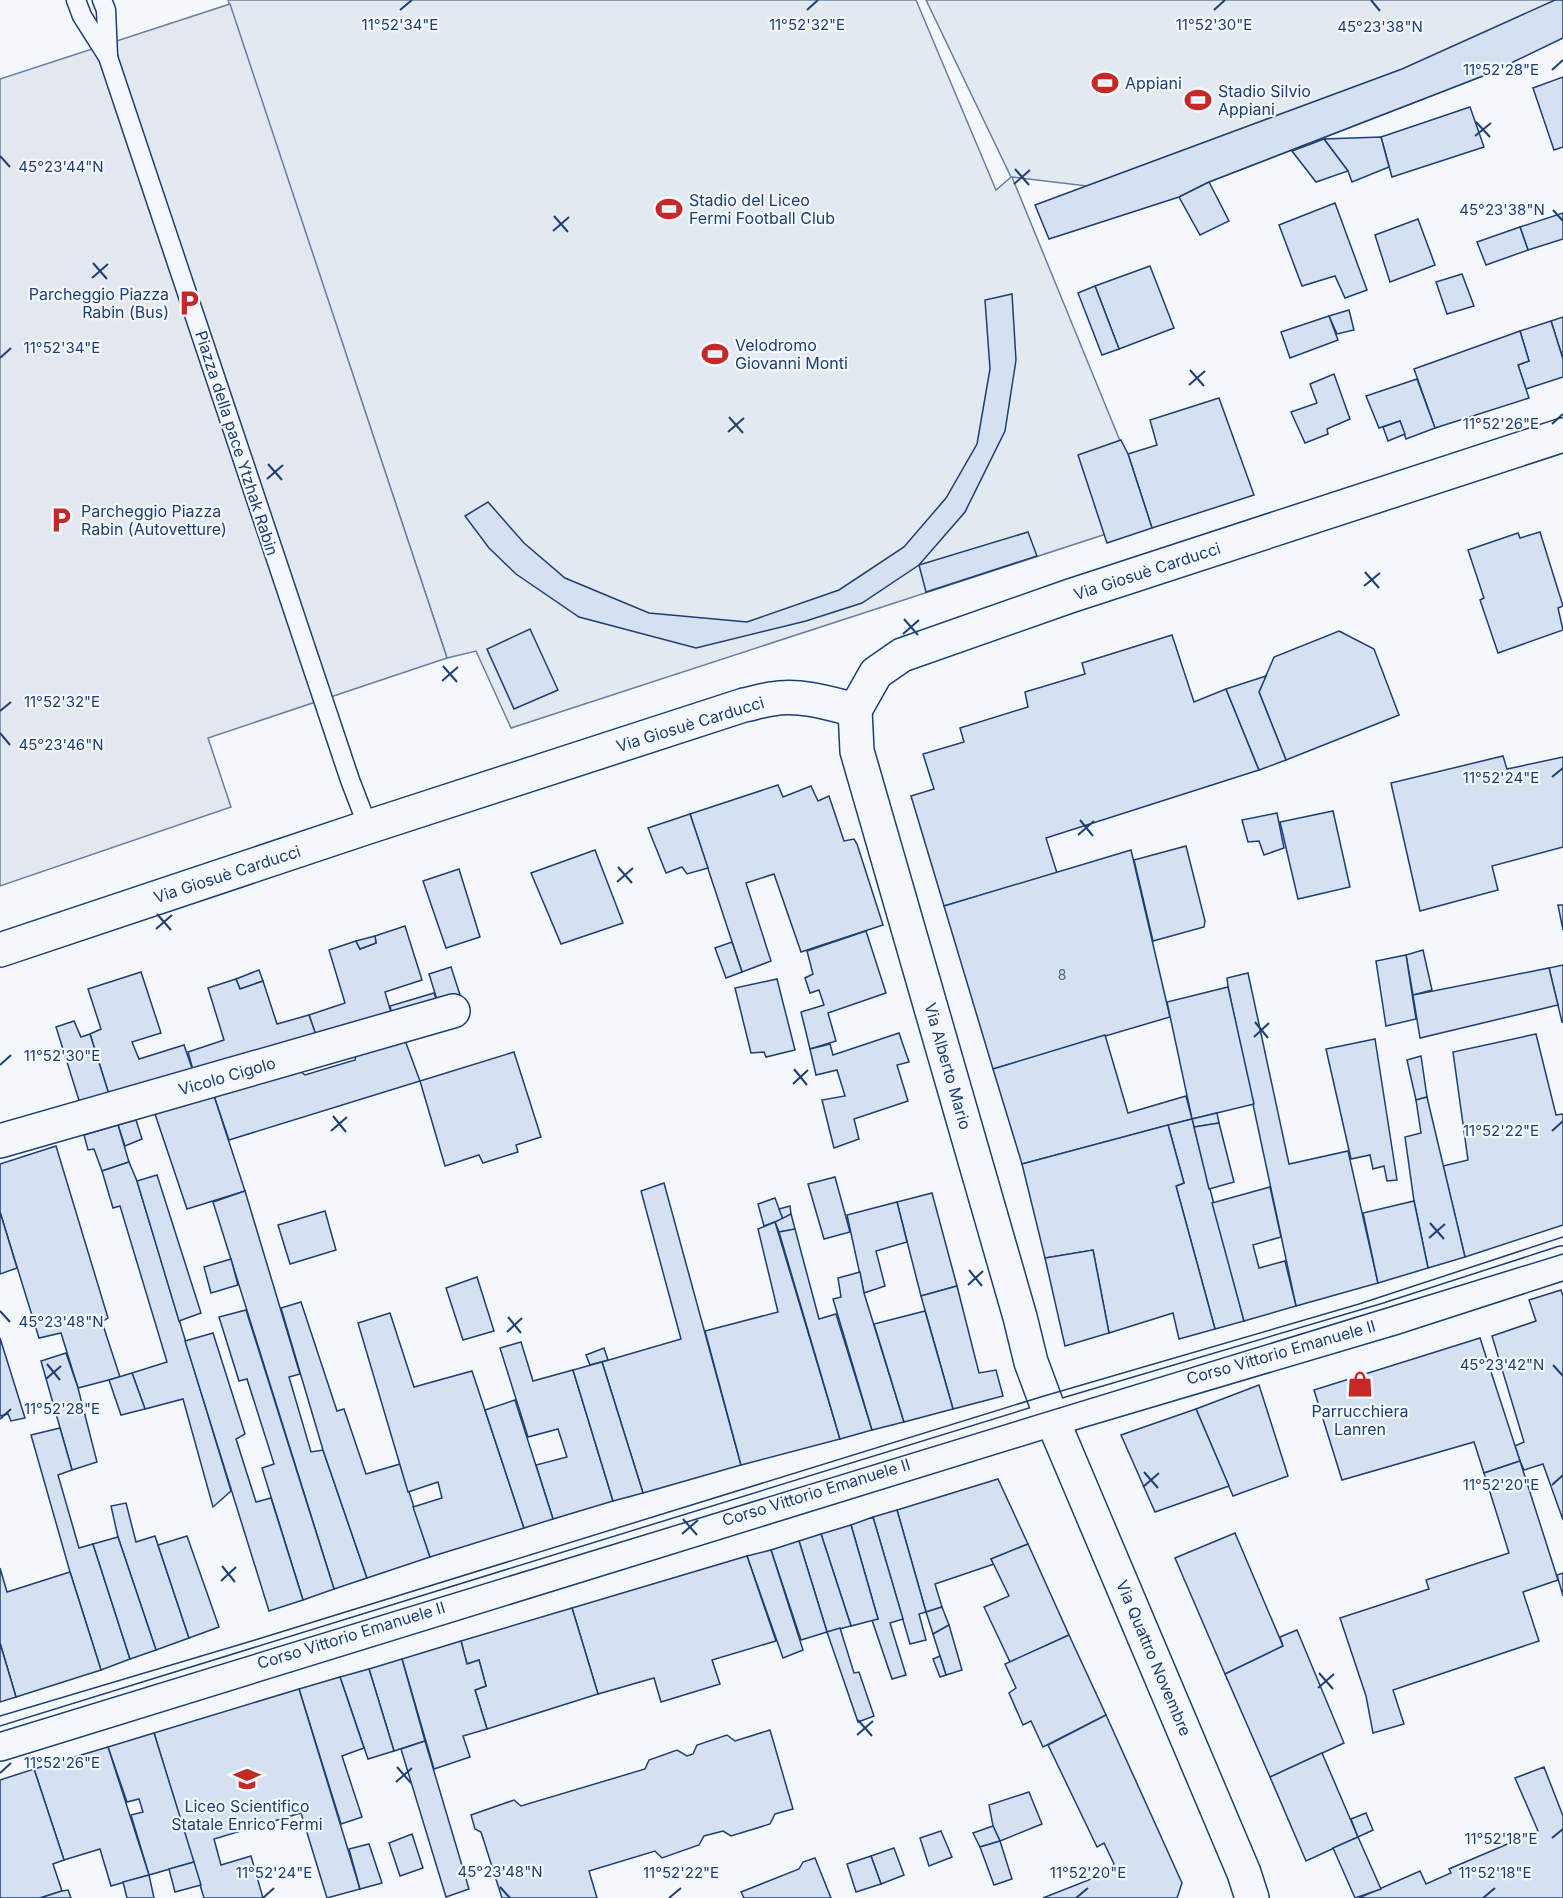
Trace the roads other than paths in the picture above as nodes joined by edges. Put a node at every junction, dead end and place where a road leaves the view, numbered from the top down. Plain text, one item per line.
1 (76, 0) edge
2 (102, 0) edge
3 (108, 57) junction
4 (1563, 435) edge
5 (855, 710) junction
6 (368, 827) junction
7 (0, 950) edge
8 (453, 1011) dead end
9 (0, 1141) edge
10 (1563, 1263) edge
11 (1053, 1419) junction
12 (0, 1744) edge
13 (1252, 1898) edge

1 - 3 lane, Piazza della pace Ytzhak Rabin
2 - 3 lane, Piazza della pace Ytzhak Rabin
3 - 6 lane, Piazza della pace Ytzhak Rabin
4 - 5 street, Via Giosuè Carducci
5 - 6 street, Via Giosuè Carducci
5 - 11 street, Via Alberto Mario
6 - 7 street, Via Giosuè Carducci
8 - 9 street, Vicolo Cigolo
10 - 11 street, Corso Vittorio Emanuele II
11 - 12 street, Corso Vittorio Emanuele II
11 - 13 street, Via Quattro Novembre

